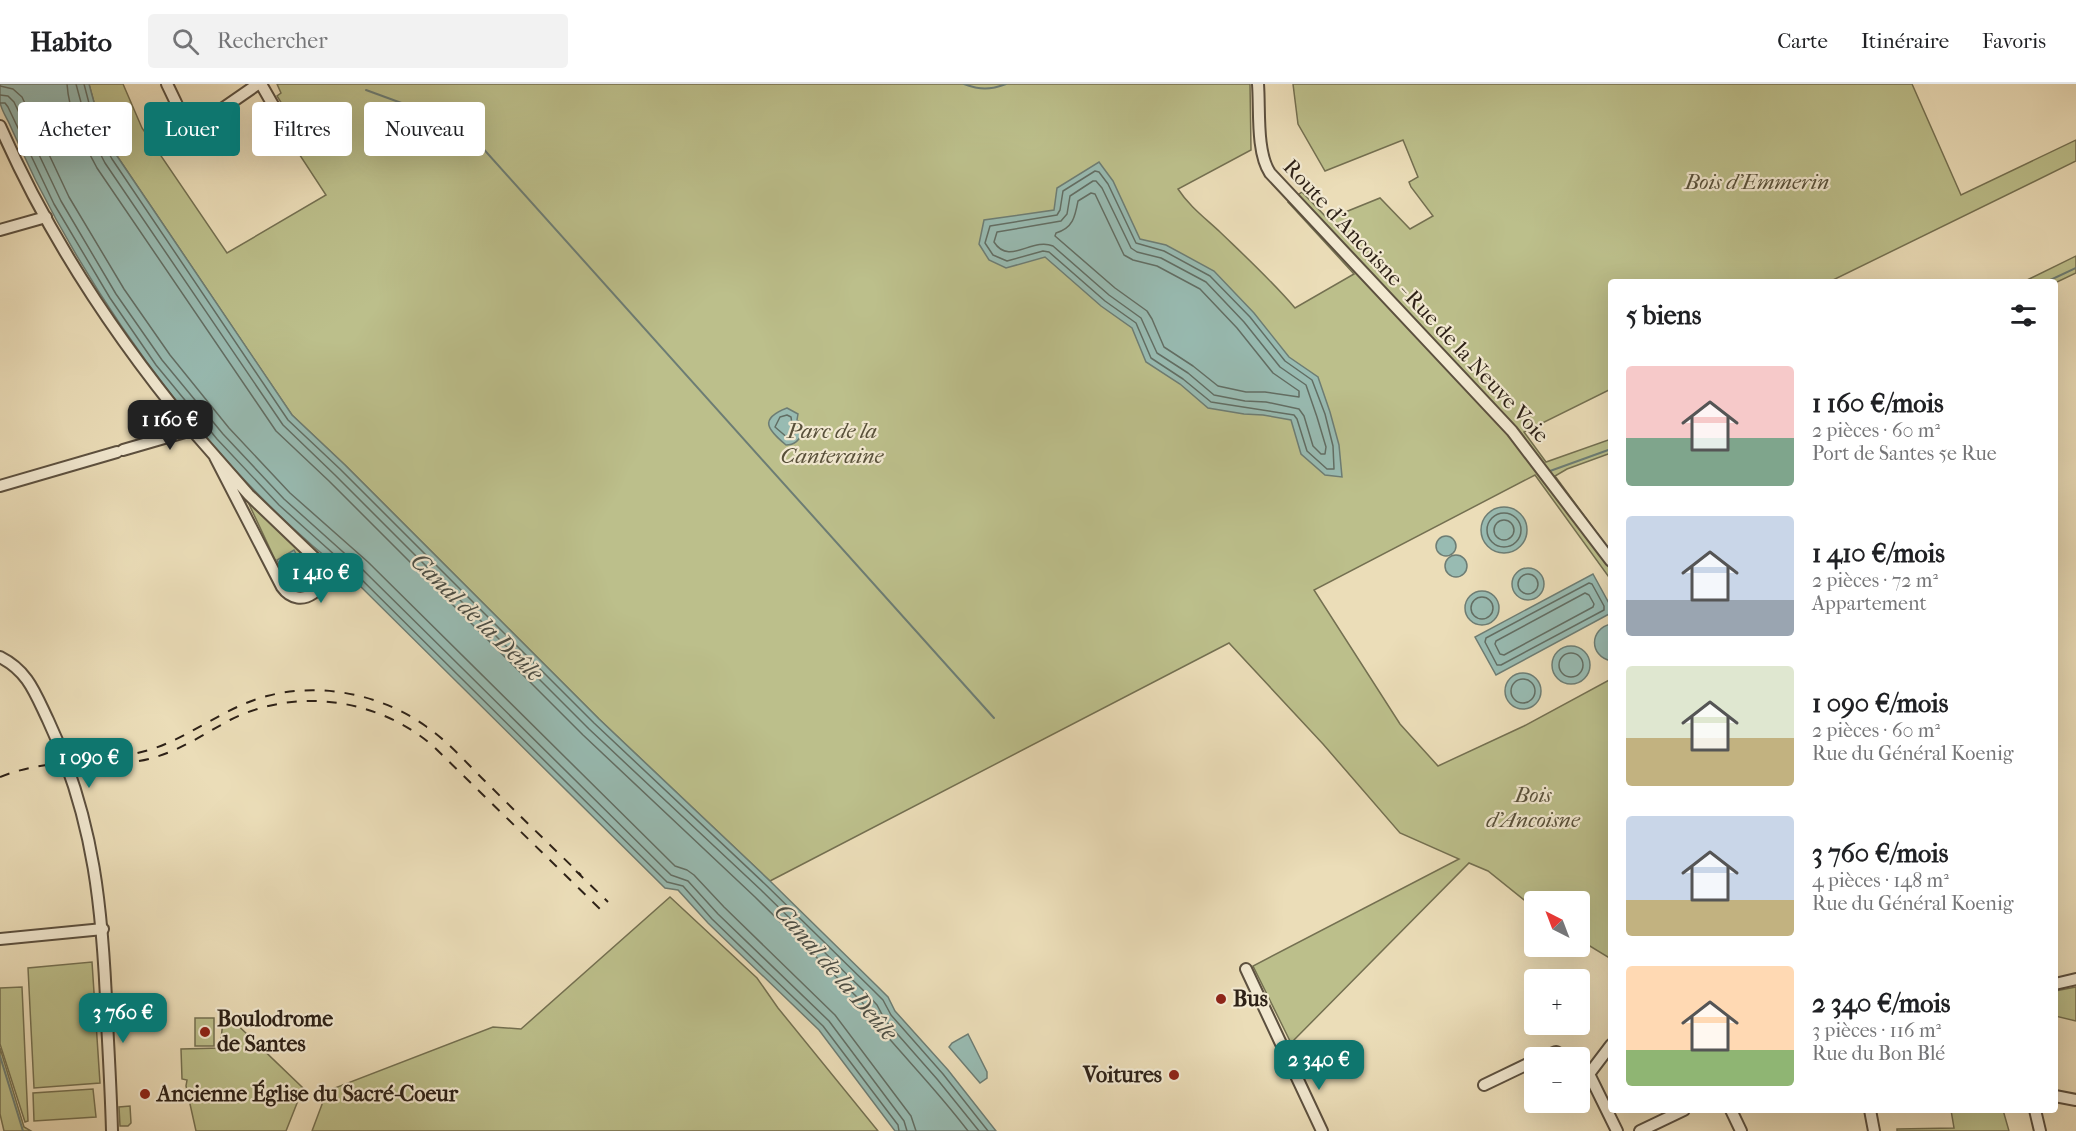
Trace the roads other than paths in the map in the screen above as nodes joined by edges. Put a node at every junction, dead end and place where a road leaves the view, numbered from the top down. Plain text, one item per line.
1 (167, 84) edge
2 (260, 84) edge
3 (1258, 84) edge
4 (176, 102) edge
5 (233, 102) edge
6 (271, 102) edge
7 (0, 126) edge
8 (46, 217) junction
9 (0, 230) edge
10 (192, 430) junction
11 (215, 457) junction
12 (0, 486) edge
13 (1608, 557) edge
14 (0, 657) edge
15 (103, 929) junction
16 (0, 939) edge
17 (1245, 969) dead end
18 (2076, 979) edge
19 (2058, 983) edge
20 (1608, 1049) edge
21 (1524, 1066) edge
22 (1590, 1073) edge
23 (1590, 1076) edge
24 (1484, 1085) dead end
25 (2058, 1097) edge
26 (2076, 1100) edge
27 (1608, 1113) edge
28 (1608, 1113) edge
29 (1678, 1113) edge
30 (1732, 1113) edge
31 (1871, 1113) edge
32 (2036, 1113) edge
33 (112, 1131) edge
34 (1322, 1131) edge
35 (1617, 1131) edge
36 (1640, 1131) edge
37 (1741, 1131) edge
38 (1874, 1131) edge
39 (2040, 1131) edge

1 - 4 street
2 - 5 street
2 - 6 street
3 - 13 street, Route d'Ancoisne - Rue de la Neuve Voie
7 - 8 street
8 - 9 street
8 - 10 street
10 - 11 street
10 - 12 street
11 - 11 street
14 - 15 street
15 - 16 street
15 - 33 street
17 - 34 street
18 - 19 street
20 - 22 street
21 - 24 street
23 - 27 street
25 - 26 street
28 - 35 street
29 - 36 street
30 - 37 street
31 - 38 street
32 - 39 street

